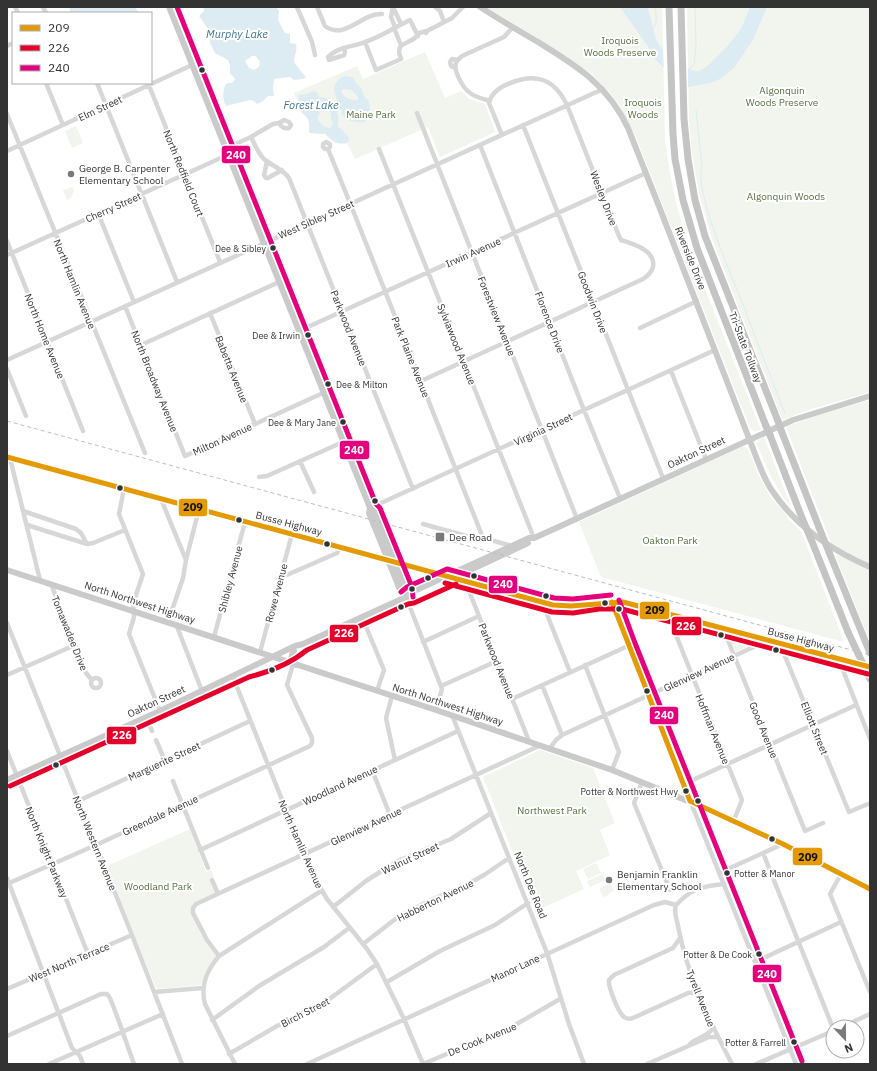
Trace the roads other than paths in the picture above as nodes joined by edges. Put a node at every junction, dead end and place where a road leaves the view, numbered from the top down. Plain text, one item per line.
1 (169, 7) edge
2 (297, 7) edge
3 (317, 7) edge
4 (393, 7) edge
5 (435, 7) edge
6 (463, 7) edge
7 (480, 7) edge
8 (669, 7) edge
9 (681, 7) edge
10 (382, 14) dead end
11 (444, 22) junction
12 (401, 24) junction
13 (513, 27) junction
14 (395, 28) junction
15 (418, 35) junction
16 (366, 42) junction
17 (402, 45) junction
18 (344, 48) dead end
19 (315, 55) dead end
20 (192, 66) junction
21 (152, 83) edge
22 (46, 84) edge
23 (97, 84) edge
24 (149, 84) edge
25 (603, 89) junction
26 (490, 101) junction
27 (106, 105) junction
28 (567, 105) junction
29 (417, 113) dead end
30 (7, 114) edge
31 (279, 123) dead end
32 (63, 125) junction
33 (523, 125) junction
34 (502, 135) junction
35 (251, 137) junction
36 (20, 145) junction
37 (480, 145) junction
38 (328, 149) dead end
39 (379, 149) dead end
40 (7, 151) edge
41 (227, 152) junction
42 (267, 161) junction
43 (437, 164) junction
44 (282, 170) junction
45 (185, 174) junction
46 (646, 174) junction
47 (394, 184) junction
48 (141, 194) junction
49 (602, 194) junction
50 (350, 204) junction
51 (98, 213) junction
52 (559, 213) junction
53 (307, 223) junction
54 (55, 233) junction
55 (515, 233) junction
56 (7, 241) edge
57 (264, 243) junction
58 (472, 253) junction
59 (9, 254) edge
60 (220, 262) junction
61 (429, 272) junction
62 (177, 282) junction
63 (279, 282) junction
64 (386, 292) junction
65 (697, 301) junction
66 (134, 302) junction
67 (593, 302) junction
68 (125, 306) junction
69 (342, 312) junction
70 (210, 314) junction
71 (91, 322) junction
72 (550, 322) junction
73 (640, 328) dead end
74 (299, 331) junction
75 (48, 341) junction
76 (507, 341) junction
77 (141, 345) junction
78 (715, 350) junction
79 (7, 360) edge
80 (464, 361) junction
81 (7, 369) edge
82 (671, 371) junction
83 (421, 381) junction
84 (628, 391) junction
85 (323, 392) junction
86 (870, 396) edge
87 (584, 410) junction
88 (26, 416) dead end
89 (254, 424) junction
90 (542, 429) junction
91 (83, 432) dead end
92 (749, 439) junction
93 (343, 442) junction
94 (499, 449) junction
95 (145, 453) dead end
96 (185, 456) joint
97 (8, 457) edge
98 (706, 459) junction
99 (300, 461) junction
100 (456, 469) junction
101 (259, 477) dead end
102 (663, 478) junction
103 (124, 489) junction
104 (413, 489) junction
105 (314, 492) dead end
106 (620, 498) junction
107 (161, 499) junction
108 (370, 508) junction
109 (199, 509) junction
110 (23, 511) junction
111 (577, 519) junction
112 (246, 522) junction
113 (423, 524) dead end
114 (27, 525) junction
115 (124, 530) junction
116 (292, 534) junction
117 (483, 538) junction
118 (534, 538) junction
119 (87, 544) junction
120 (382, 544) junction
121 (512, 546) junction
122 (340, 547) junction
123 (376, 557) junction
124 (186, 560) junction
125 (391, 561) junction
126 (870, 567) edge
127 (7, 570) edge
128 (450, 577) junction
129 (280, 578) junction
130 (40, 580) junction
131 (465, 581) junction
132 (51, 584) junction
133 (406, 597) junction
134 (542, 602) junction
135 (612, 602) junction
136 (133, 610) junction
137 (479, 616) junction
138 (672, 616) junction
139 (362, 617) junction
140 (168, 622) junction
141 (7, 623) edge
142 (176, 624) junction
143 (723, 628) junction
144 (214, 637) junction
145 (762, 639) junction
146 (423, 642) junction
147 (303, 644) junction
148 (780, 644) junction
149 (75, 645) junction
150 (628, 646) junction
151 (258, 651) junction
152 (294, 651) junction
153 (870, 654) edge
154 (735, 656) junction
155 (275, 658) junction
156 (839, 660) junction
157 (497, 661) junction
158 (257, 664) junction
159 (294, 664) junction
160 (585, 665) junction
161 (25, 667) junction
162 (870, 667) edge
163 (247, 670) junction
164 (570, 672) junction
165 (7, 676) edge
166 (691, 676) junction
167 (233, 677) junction
168 (870, 679) edge
169 (92, 680) dead end
170 (542, 685) junction
171 (441, 686) junction
172 (202, 691) junction
173 (377, 691) junction
174 (648, 695) junction
175 (392, 696) junction
176 (512, 699) junction
177 (856, 705) junction
178 (436, 710) junction
179 (160, 711) junction
180 (452, 716) junction
181 (606, 716) junction
182 (146, 717) junction
183 (250, 721) junction
184 (813, 724) junction
185 (152, 731) dead end
186 (458, 731) junction
187 (562, 735) junction
188 (870, 739) edge
189 (156, 740) dead end
190 (529, 741) junction
191 (770, 744) junction
192 (541, 745) junction
193 (550, 748) junction
194 (7, 751) edge
195 (61, 756) junction
196 (395, 760) junction
197 (165, 761) junction
198 (727, 764) junction
199 (268, 765) junction
200 (372, 770) junction
201 (612, 770) junction
202 (476, 775) junction
203 (17, 776) junction
204 (7, 780) edge
205 (173, 781) dead end
206 (642, 782) junction
207 (684, 784) junction
208 (78, 801) junction
209 (690, 801) junction
210 (868, 804) dead end
211 (183, 805) junction
212 (286, 810) junction
213 (491, 813) junction
214 (390, 815) junction
215 (734, 820) junction
216 (823, 823) dead end
217 (783, 844) junction
218 (96, 845) junction
219 (200, 850) junction
220 (763, 853) junction
221 (303, 855) junction
222 (509, 858) junction
223 (52, 864) junction
224 (208, 868) dead end
225 (719, 872) junction
226 (841, 874) junction
227 (7, 878) edge
228 (212, 880) dead end
229 (8, 884) edge
230 (724, 884) junction
231 (870, 889) edge
232 (670, 890) dead end
233 (322, 891) junction
234 (218, 894) junction
235 (528, 903) junction
236 (676, 905) junction
237 (333, 907) junction
238 (841, 922) junction
239 (349, 928) junction
240 (132, 935) junction
241 (680, 938) junction
242 (798, 942) junction
243 (363, 944) junction
244 (673, 948) junction
245 (684, 952) junction
246 (547, 953) junction
247 (88, 954) junction
248 (219, 956) junction
249 (755, 962) junction
250 (377, 964) junction
251 (43, 973) junction
252 (387, 982) junction
253 (694, 983) junction
254 (203, 988) junction
255 (7, 989) edge
256 (154, 992) junction
257 (870, 992) edge
258 (684, 995) junction
259 (699, 996) junction
260 (560, 999) junction
261 (59, 1013) junction
262 (163, 1014) junction
263 (870, 1014) edge
264 (404, 1019) junction
265 (829, 1019) edge
266 (859, 1019) edge
267 (212, 1020) junction
268 (713, 1028) junction
269 (122, 1032) junction
270 (825, 1034) edge
271 (7, 1036) edge
272 (717, 1037) junction
273 (689, 1045) junction
274 (790, 1049) junction
275 (76, 1052) junction
276 (229, 1054) junction
277 (49, 1064) edge
278 (83, 1064) edge
279 (134, 1064) edge
280 (182, 1064) edge
281 (234, 1064) edge
282 (307, 1064) edge
283 (423, 1064) edge
284 (584, 1064) edge
285 (647, 1064) edge
286 (732, 1064) edge
287 (756, 1064) edge
288 (796, 1064) edge

1 - 20 main road
2 - 19 street
3 - 10 street
4 - 12 street
4 - 14 street
5 - 11 street
6 - 11 street
7 - 13 main road, Riverside Drive
8 - 168 highway, Tri-State Tollway, bridge
9 - 153 highway, Tri-State Tollway, bridge
11 - 15 street
12 - 14 street
12 - 15 street
13 - 25 main road, Riverside Drive
13 - 26 street
14 - 16 street
14 - 17 street
15 - 17 street
16 - 17 street
16 - 18 street
20 - 21 street, Elm Street
20 - 41 main road
22 - 32 street
23 - 27 street
24 - 27 street, Elm Street
24 - 45 street, North Redfield Court
25 - 28 street, West Sibley Street
25 - 46 main road, Riverside Drive
26 - 28 street, Wesley Drive
26 - 34 street
27 - 32 street, Elm Street
27 - 48 street
28 - 33 street, West Sibley Street
28 - 49 street, Wesley Drive
29 - 43 street, Forestview Avenue
30 - 36 street, North Hamlin Avenue
31 - 35 street, Cherry Street
32 - 36 street, Elm Street
33 - 34 street, West Sibley Street
33 - 52 street, Goodwin Drive
34 - 37 street, West Sibley Street
35 - 41 street, Cherry Street
35 - 42 street, Parkwood Avenue
36 - 40 street, Elm Street
36 - 54 street, North Hamlin Avenue
37 - 43 street, West Sibley Street
37 - 55 street, Florence Drive
38 - 50 street, Park Plaine Avenue
39 - 47 street, Sylviawood Avenue
41 - 45 street, Cherry Street
41 - 57 main road
42 - 44 street, Parkwood Avenue
42 - 44 street
43 - 47 street, West Sibley Street
43 - 58 street, Forestview Avenue
44 - 53 street, Parkwood Avenue
45 - 48 street, Cherry Street
45 - 60 street, North Redfield Court
46 - 49 street, Irwin Avenue
46 - 65 main road, Riverside Drive
47 - 50 street, West Sibley Street
47 - 61 street, Sylviawood Avenue
48 - 51 street, Cherry Street
48 - 62 street
49 - 52 street, Irwin Avenue
49 - 67 street, Wesley Drive
50 - 53 street, West Sibley Street
50 - 64 street, Park Plaine Avenue
51 - 54 street, Cherry Street
51 - 66 street
52 - 55 street, Irwin Avenue
52 - 67 street, Goodwin Drive
53 - 57 street, West Sibley Street
53 - 69 street, Parkwood Avenue
54 - 59 street, Cherry Street
54 - 71 street, North Hamlin Avenue
55 - 58 street, Irwin Avenue
55 - 72 street, Florence Drive
56 - 59 street, North Home Avenue
57 - 60 street, West Sibley Street
57 - 63 main road
58 - 61 street, Irwin Avenue
58 - 76 street, Forestview Avenue
59 - 75 street, North Home Avenue
60 - 62 street, West Sibley Street
61 - 64 street, Irwin Avenue
61 - 80 street, Sylviawood Avenue
62 - 66 street, West Sibley Street
63 - 70 street
63 - 74 main road
64 - 69 street, Irwin Avenue
64 - 83 street, Park Plaine Avenue
65 - 73 street
65 - 78 main road, Riverside Drive
66 - 68 street, West Sibley Street
67 - 72 street
67 - 84 street, Goodwin Drive
68 - 71 street, West Sibley Street
68 - 77 street, North Broadway Avenue
69 - 74 street, Irwin Avenue
69 - 104 street, Parkwood Avenue
70 - 77 street
70 - 89 street, Babetta Avenue
71 - 75 street, West Sibley Street
71 - 95 street, North Hamlin Avenue
72 - 76 street
72 - 87 street, Florence Drive
74 - 85 main road
75 - 79 street, West Sibley Street
75 - 91 street, North Home Avenue
76 - 80 street
76 - 90 street, Forestview Avenue
77 - 96 street, North Broadway Avenue
78 - 82 street, Virginia Street
78 - 92 main road, Riverside Drive
80 - 83 street
80 - 94 street, Sylviawood Avenue
81 - 88 street
82 - 84 street, Virginia Street
82 - 98 street
83 - 100 street, Park Plaine Avenue
84 - 87 street, Virginia Street
84 - 102 street, Goodwin Drive
85 - 89 street, Milton Avenue
85 - 93 main road
86 - 92 main road, Oakton Street
87 - 90 street, Virginia Street
87 - 106 street, Florence Drive
89 - 96 street, Milton Avenue
90 - 94 street, Virginia Street
90 - 111 street, Forestview Avenue
92 - 98 main road, Oakton Street
92 - 126 main road, Riverside Drive
93 - 99 street
93 - 108 main road
94 - 100 street, Virginia Street
94 - 118 street, Sylviawood Avenue
97 - 103 main road, Busse Highway
97 - 110 street
98 - 102 main road, Oakton Street
99 - 101 street
99 - 105 street
100 - 104 street, Virginia Street
100 - 117 street, Park Plaine Avenue
102 - 106 main road, Oakton Street
103 - 107 main road, Busse Highway
103 - 115 street
104 - 108 street, Virginia Street
106 - 111 main road, Oakton Street
107 - 109 main road, Busse Highway
107 - 124 street
108 - 120 main road
108 - 125 main road
109 - 112 main road, Busse Highway
109 - 124 street
110 - 114 street
110 - 119 street
111 - 118 main road, Oakton Street
112 - 116 main road, Busse Highway
112 - 144 street, Shibley Avenue
113 - 117 street
114 - 119 street
114 - 130 street
115 - 119 street
115 - 136 street
116 - 122 main road, Busse Highway
116 - 129 street, Rowe Avenue
117 - 121 street
118 - 121 main road, Oakton Street
118 - 128 main road, Oakton Street
120 - 123 main road
120 - 125 main road
121 - 128 main road, Oakton Street
122 - 123 main road, Busse Highway
122 - 129 street
123 - 125 main road, Busse Highway
124 - 140 street
125 - 128 main road, Busse Highway
125 - 133 main road
127 - 130 main road, North Northwest Highway
128 - 131 main road, Busse Highway
128 - 133 main road, Oakton Street
129 - 151 street, Rowe Avenue
130 - 132 main road, North Northwest Highway
131 - 134 main road, Busse Highway
131 - 137 street, Parkwood Avenue
132 - 136 main road, North Northwest Highway
132 - 149 street, Tomawadee Drive
133 - 139 main road, Oakton Street
133 - 146 street
134 - 135 main road, Busse Highway
134 - 164 street
135 - 138 main road, Busse Highway
135 - 150 street
136 - 140 main road, North Northwest Highway
136 - 179 street
137 - 146 street
137 - 157 street, Parkwood Avenue
138 - 143 main road, Busse Highway
138 - 166 street, Hoffman Avenue
139 - 147 main road, Oakton Street
139 - 173 street
140 - 142 main road, North Northwest Highway
141 - 161 street, North Western Avenue
142 - 144 main road, North Northwest Highway
142 - 172 street
143 - 145 main road, Busse Highway
143 - 154 street, Good Avenue
144 - 151 main road, North Northwest Highway
145 - 148 main road, Busse Highway
145 - 154 street, Glenview Avenue
146 - 171 street
147 - 152 main road, Oakton Street
147 - 155 main road, Oakton Street
148 - 156 main road, Busse Highway
148 - 184 street, Elliott Street
149 - 161 street
149 - 169 street, Tomawadee Drive
150 - 160 street
150 - 174 street
151 - 155 main road, North Northwest Highway
151 - 158 main road
152 - 155 main road, Oakton Street
152 - 159 main road
154 - 166 street, Glenview Avenue
154 - 191 street, Good Avenue
155 - 158 main road, Oakton Street
155 - 159 main road, North Northwest Highway
155 - 163 main road, Oakton Street
156 - 162 main road, Busse Highway
156 - 177 street
157 - 171 street
157 - 176 street, Parkwood Avenue
158 - 163 main road, Oakton Street
159 - 173 main road, North Northwest Highway
159 - 199 street, Greendale Avenue
160 - 164 street
160 - 181 street
161 - 165 street
161 - 195 street, North Western Avenue
163 - 167 main road, Oakton Street
164 - 170 street
166 - 174 street, Glenview Avenue
166 - 198 street, Hoffman Avenue
167 - 172 main road, Oakton Street
167 - 183 street, North Hamlin Avenue
170 - 176 street
170 - 187 street
171 - 178 street
172 - 179 main road, Oakton Street
173 - 175 main road, North Northwest Highway
174 - 181 street, Glenview Avenue
174 - 207 street
175 - 178 main road, North Northwest Highway
175 - 196 street
176 - 190 street, Parkwood Avenue
177 - 184 street
177 - 188 street
178 - 180 main road, North Northwest Highway
179 - 182 main road, Oakton Street
180 - 186 street, North Dee Road
180 - 190 main road, North Northwest Highway
181 - 187 street, Glenview Avenue
181 - 201 street
182 - 185 street
182 - 195 main road, Oakton Street
183 - 197 street, Marguerite Street
183 - 199 street, North Hamlin Avenue
184 - 191 street
184 - 210 street, Elliott Street
186 - 196 street, Woodland Avenue
186 - 202 street, North Dee Road
187 - 193 street, Glenview Avenue
189 - 197 street
190 - 192 main road, North Northwest Highway
191 - 198 street
191 - 216 street, Good Avenue
192 - 193 main road, North Northwest Highway
192 - 202 street, Glenview Avenue
193 - 201 main road, North Northwest Highway
194 - 203 street, North Knight Parkway
195 - 203 main road, Oakton Street
195 - 208 street, North Western Avenue
196 - 200 street, Woodland Avenue
197 - 208 street, Marguerite Street
198 - 207 street
198 - 215 street, Hoffman Avenue
199 - 211 street, Greendale Avenue
199 - 212 street, North Hamlin Avenue
200 - 212 street, Woodland Avenue
200 - 214 street
201 - 206 main road, North Northwest Highway
202 - 213 street, North Dee Road
202 - 214 street, Glenview Avenue
203 - 204 main road, Oakton Street
203 - 223 street, North Knight Parkway
205 - 211 street
206 - 209 main road, North Northwest Highway
206 - 232 street
207 - 209 street
208 - 218 street, North Western Avenue
209 - 215 main road, North Northwest Highway
209 - 225 street
211 - 218 street, Greendale Avenue
211 - 219 street
212 - 219 street, Woodland Avenue
212 - 221 street, North Hamlin Avenue
213 - 222 street, North Dee Road
213 - 237 street, Walnut Street
214 - 221 street, Glenview Avenue
215 - 217 main road, North Northwest Highway
217 - 220 street
217 - 226 main road, North Northwest Highway
218 - 223 street, Greendale Avenue
218 - 240 street, North Western Avenue
219 - 224 street
220 - 225 street
220 - 242 street
221 - 233 street, North Hamlin Avenue
221 - 234 street, Glenview Avenue
222 - 235 street, North Dee Road
222 - 243 street, Habberton Avenue
223 - 229 street, Greendale Avenue
223 - 247 street, North Knight Parkway
225 - 230 street
226 - 231 main road, North Northwest Highway
226 - 238 street
227 - 229 street
228 - 234 street
229 - 251 street
230 - 236 street
230 - 249 street
233 - 237 street, North Hamlin Avenue
233 - 248 street
234 - 248 street, Glenview Avenue
235 - 246 street, North Dee Road
235 - 252 street
236 - 241 street, Tyrell Avenue
236 - 246 street, Manor Lane
237 - 239 street, North Hamlin Avenue
238 - 242 street
238 - 257 street
239 - 243 street, North Hamlin Avenue
239 - 267 street
240 - 247 street, West North Terrace
240 - 256 street, North Western Avenue
241 - 244 street
241 - 245 street, Tyrell Avenue
242 - 249 street
242 - 265 street
243 - 250 street, North Hamlin Avenue
244 - 245 street
244 - 258 street
245 - 253 street, Tyrell Avenue
246 - 260 street, North Dee Road
246 - 264 street, Manor Lane
247 - 251 street, West North Terrace
248 - 254 street
249 - 274 street
250 - 252 street, North Hamlin Avenue
250 - 276 street, Birch Street
251 - 255 street, West North Terrace
251 - 261 street
252 - 264 street, North Hamlin Avenue
253 - 258 street
253 - 259 street, Tyrell Avenue
254 - 256 street
254 - 267 street
256 - 262 street, North Western Avenue
258 - 259 street
259 - 268 street, Tyrell Avenue
260 - 283 street, De Cook Avenue
260 - 284 street, North Dee Road
261 - 269 street
261 - 271 street
261 - 275 street
262 - 269 street
262 - 280 street, North Western Avenue
263 - 266 street
264 - 282 street, Manor Lane
264 - 283 street, North Hamlin Avenue
267 - 276 street
268 - 272 street, Tyrell Avenue
268 - 273 street
269 - 275 street
269 - 279 street
270 - 274 street
272 - 273 street
272 - 286 street, Tyrell Avenue
273 - 285 street
274 - 287 street
274 - 288 street
275 - 277 street
275 - 278 street
276 - 281 street

